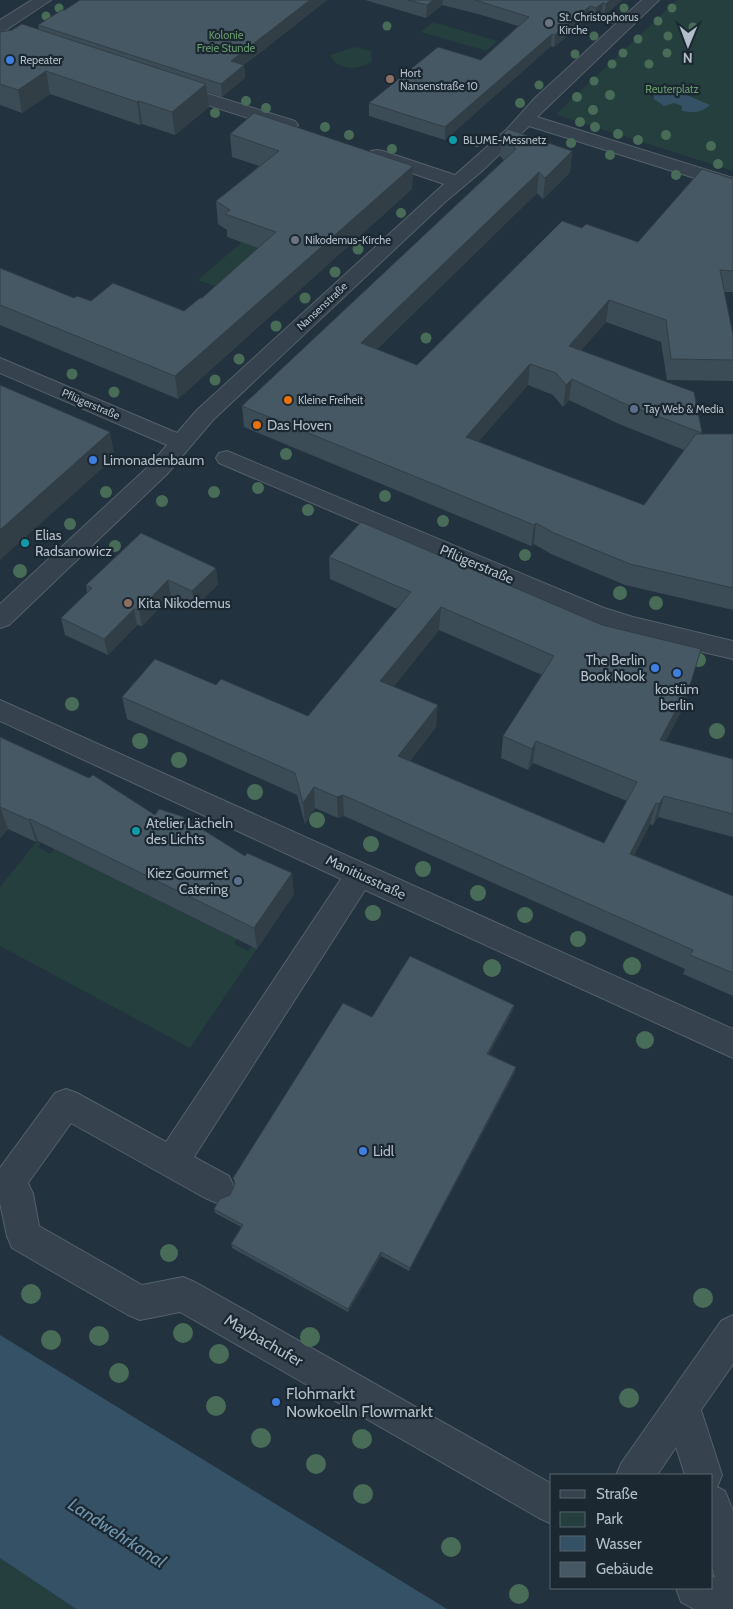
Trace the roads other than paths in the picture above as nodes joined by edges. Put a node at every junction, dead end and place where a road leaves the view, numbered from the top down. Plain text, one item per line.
1 (43, 0) edge
2 (651, 0) edge
3 (0, 27) edge
4 (0, 31) edge
5 (18, 37) edge
6 (155, 82) edge
7 (525, 120) junction
8 (302, 130) edge
9 (364, 151) edge
10 (458, 182) junction
11 (733, 184) edge
12 (0, 365) edge
13 (181, 443) junction
14 (227, 458) dead end
15 (0, 619) edge
16 (733, 650) edge
17 (0, 710) edge
18 (360, 874) junction
19 (733, 1044) edge
20 (172, 1162) junction
21 (3, 1187) edge
22 (217, 1187) dead end
23 (733, 1333) edge
24 (682, 1406) junction
25 (636, 1474) edge
26 (703, 1474) edge
27 (550, 1504) edge
28 (713, 1507) edge
29 (733, 1575) edge
30 (697, 1589) edge
31 (732, 1609) edge

1 - 3 street
2 - 7 street, Nansenstraße
4 - 5 street
6 - 8 street
7 - 10 street, Nansenstraße
7 - 11 street
9 - 10 street
10 - 13 street, Nansenstraße
12 - 13 street, Pflügerstraße
13 - 15 street, Nansenstraße
14 - 16 street, Pflügerstraße
17 - 18 street, Manitiusstraße
18 - 19 street, Manitiusstraße
18 - 20 street
20 - 21 street
20 - 22 street
21 - 27 street, Maybachufer
23 - 24 street
24 - 25 street
24 - 26 street
28 - 29 street
30 - 31 street

